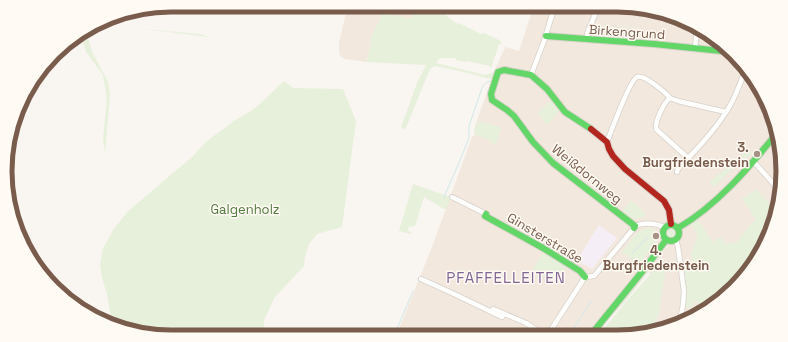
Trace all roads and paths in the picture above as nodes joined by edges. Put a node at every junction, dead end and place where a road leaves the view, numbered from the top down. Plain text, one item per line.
1 (553, 12) edge
2 (596, 12) edge
3 (696, 33) edge
4 (546, 36) junction
5 (586, 40) junction
6 (694, 49) junction
7 (722, 51) edge
8 (531, 75) junction
9 (744, 76) edge
10 (670, 98) junction
11 (726, 112) junction
12 (773, 138) edge
13 (607, 142) junction
14 (688, 158) junction
15 (754, 162) junction
16 (676, 172) dead end
17 (776, 186) edge
18 (452, 197) dead end
19 (486, 214) joint
20 (668, 226) junction
21 (634, 227) junction
22 (678, 228) junction
23 (666, 240) junction
24 (676, 240) junction
25 (585, 277) junction
26 (421, 279) dead end
27 (680, 317) edge
28 (537, 330) edge
29 (550, 330) edge
30 (595, 330) edge

1 - 4 street
2 - 5 street
3 - 6 street
4 - 5 street, Birkengrund
4 - 8 street
5 - 6 street, Birkengrund
6 - 7 street, Birkengrund
8 - 13 street
8 - 21 street, Weißdornweg
9 - 11 street
10 - 11 street
10 - 13 street
10 - 14 street
11 - 14 street
12 - 15 street
13 - 20 street
14 - 16 street
15 - 17 street
15 - 22 street
18 - 19 street, Ginsterstraße
19 - 25 street, Ginsterstraße
20 - 21 street
20 - 22 street
20 - 23 street
21 - 25 street
22 - 24 street
23 - 24 street
23 - 30 street
24 - 27 street
25 - 29 street
26 - 28 street

